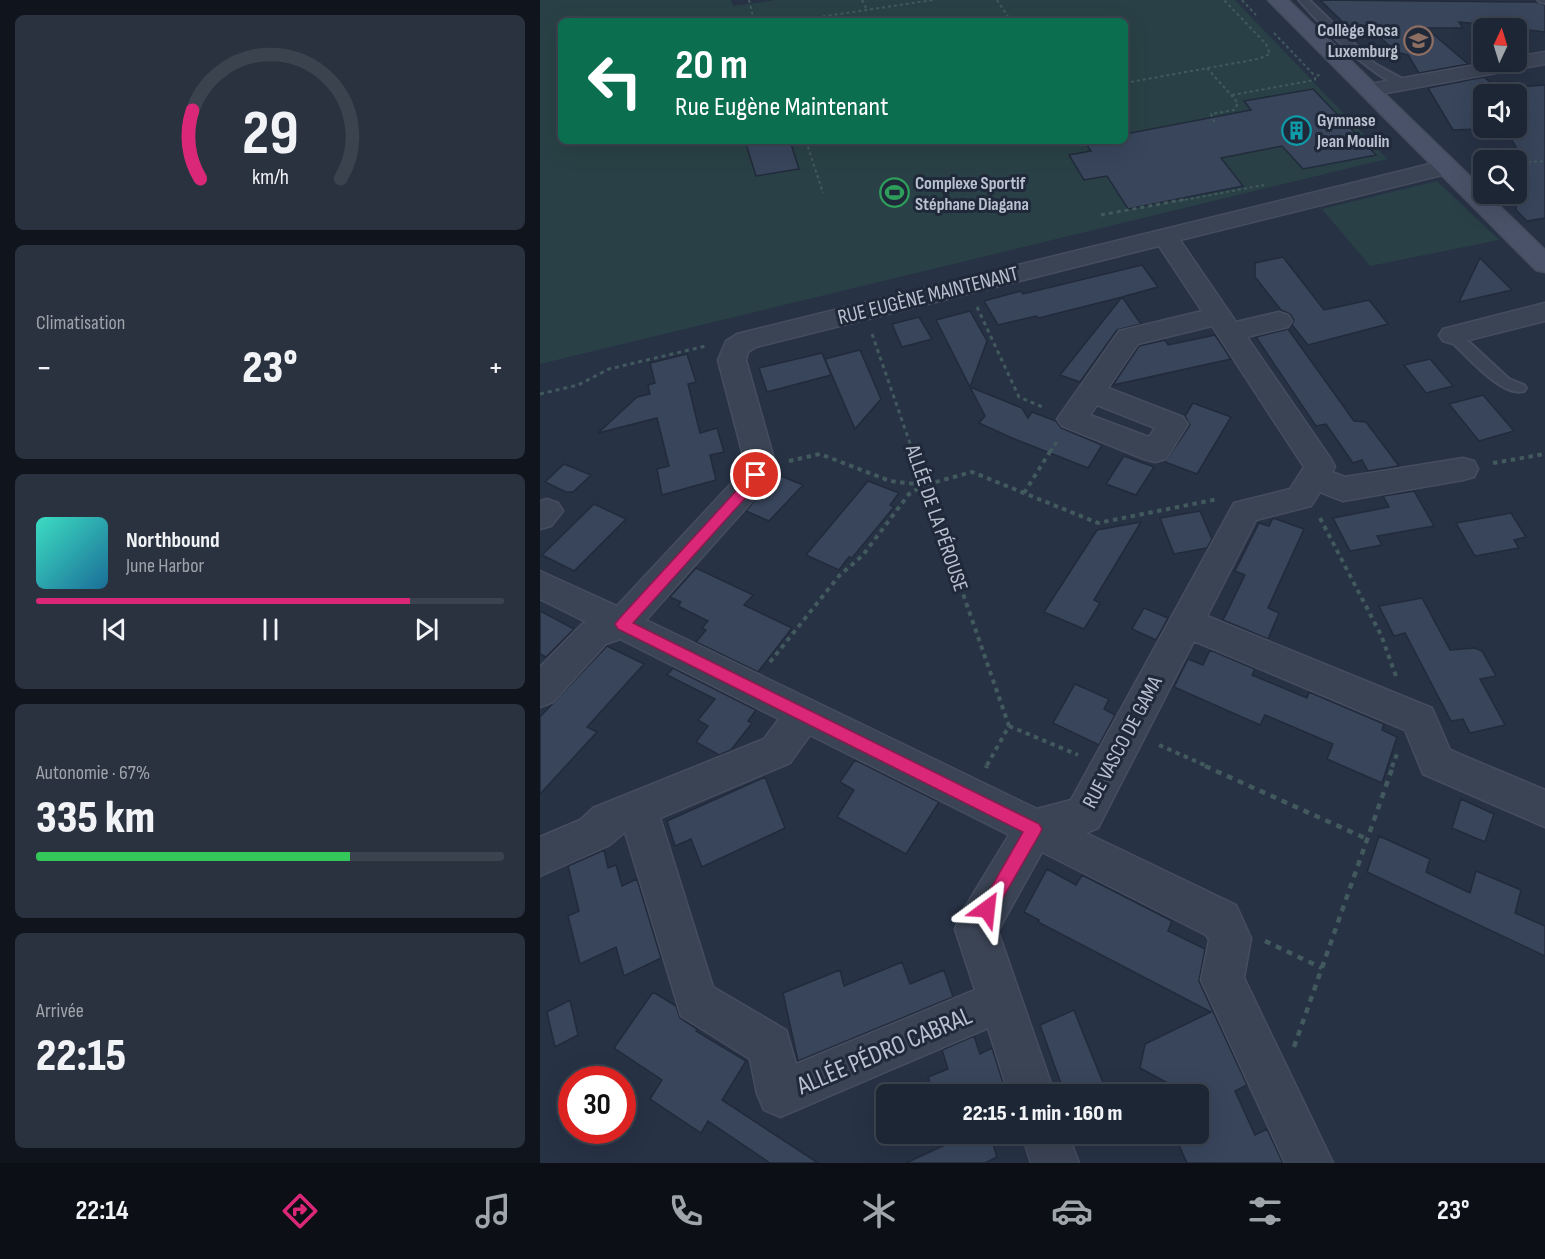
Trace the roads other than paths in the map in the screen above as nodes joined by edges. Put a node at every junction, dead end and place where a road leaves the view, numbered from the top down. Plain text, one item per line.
1 (1277, 0) edge
2 (1304, 0) edge
3 (1545, 58) edge
4 (1404, 84) junction
5 (1370, 90) junction
6 (1446, 167) junction
7 (1165, 236) junction
8 (1545, 264) edge
9 (1545, 312) edge
10 (1279, 321) dead end
11 (1224, 324) junction
12 (1453, 335) joint
13 (1519, 388) dead end
14 (1091, 392) junction
15 (1463, 469) road end
16 (1309, 484) junction
17 (540, 584) edge
18 (1186, 622) junction
19 (622, 624) junction
20 (540, 691) edge
21 (804, 714) junction
22 (1545, 808) edge
23 (638, 809) junction
24 (1034, 829) junction
25 (540, 857) edge
26 (1000, 1001) junction
27 (1028, 1084) edge
28 (1048, 1144) edge
29 (1055, 1163) edge
30 (1309, 1163) edge

1 - 5 street
2 - 4 lane
3 - 4 street
4 - 5 street
5 - 6 street
6 - 7 street, RUE EUGÈNE MAINTENANT
6 - 8 street
7 - 11 street
7 - 19 street, RUE EUGÈNE MAINTENANT
9 - 12 street
10 - 11 street
11 - 14 street
11 - 16 street
12 - 13 lane
14 - 14 street
15 - 16 street
16 - 18 street, RUE VASCO DE GAMA
17 - 19 street
18 - 22 street
18 - 24 street, RUE VASCO DE GAMA
19 - 20 street
19 - 21 street
21 - 23 street
21 - 24 street
23 - 25 street
23 - 26 street, ALLÉE PÉDRO CABRAL
24 - 26 street
24 - 30 street
26 - 27 street
28 - 29 street

